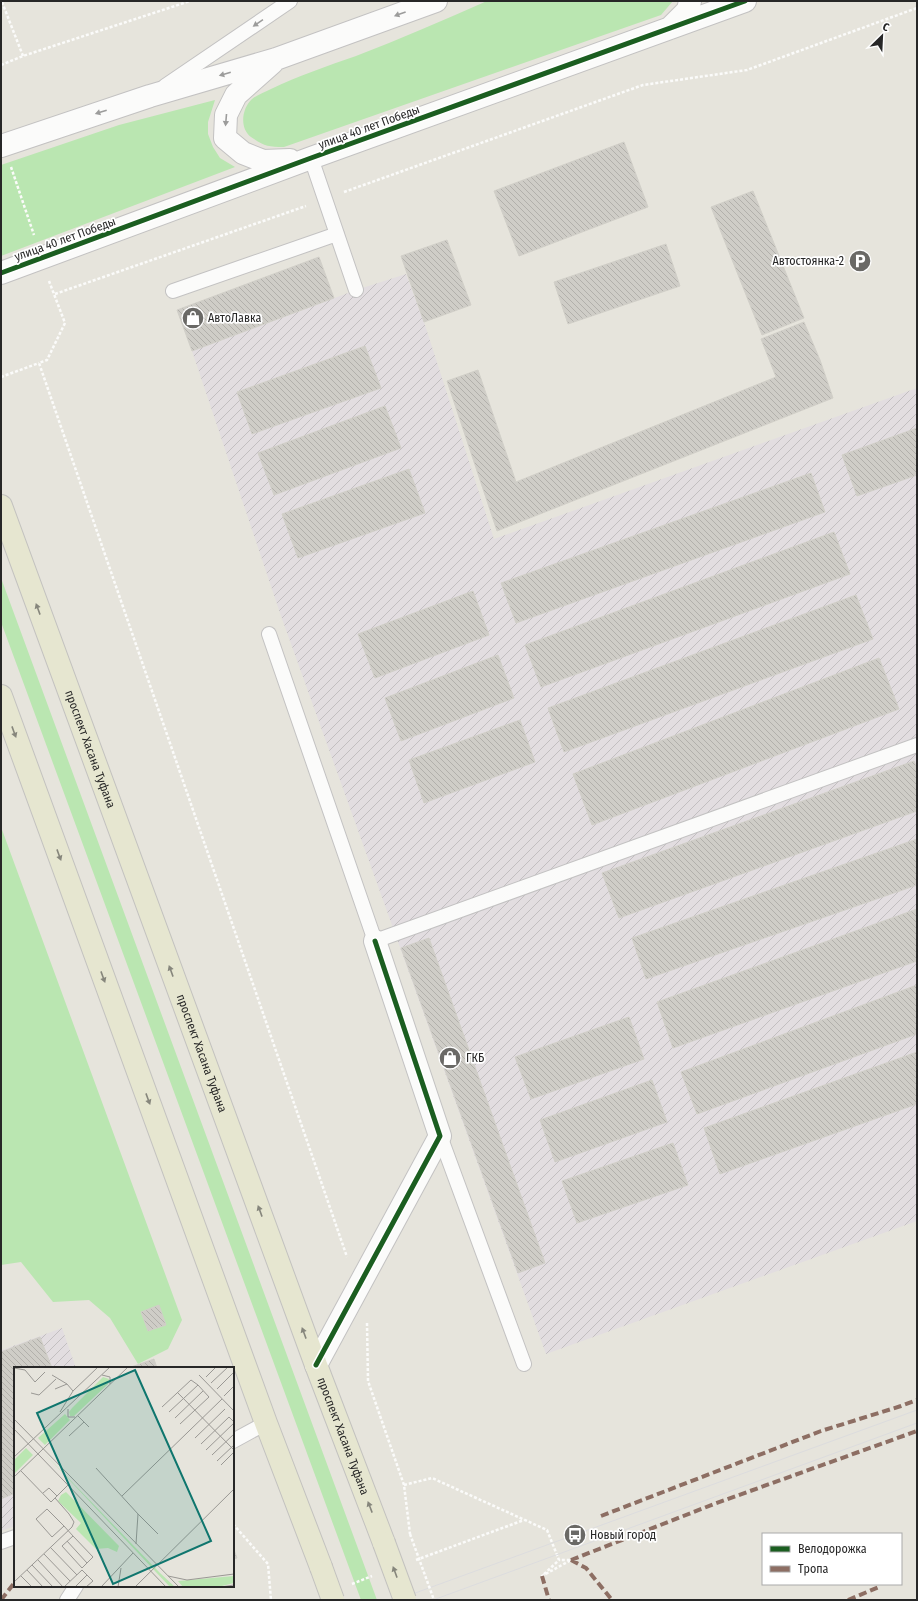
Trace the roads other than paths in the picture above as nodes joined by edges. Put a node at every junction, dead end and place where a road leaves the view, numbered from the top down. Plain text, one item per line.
1 (290, 1) edge
2 (436, 1) edge
3 (690, 1) edge
4 (745, 1) edge
5 (669, 29) junction
6 (276, 60) junction
7 (150, 96) junction
8 (5, 155) edge
9 (311, 158) junction
10 (337, 234) junction
11 (1, 273) edge
12 (356, 290) dead end
13 (173, 291) dead end
14 (1, 506) edge
15 (269, 634) dead end
16 (1, 696) edge
17 (917, 745) edge
18 (375, 941) junction
19 (440, 1136) junction
20 (524, 1364) dead end
21 (316, 1365) junction
22 (266, 1423) junction
23 (234, 1440) edge
24 (14, 1537) edge
25 (1, 1542) edge
26 (75, 1587) edge
27 (67, 1600) edge
28 (333, 1600) edge
29 (405, 1600) edge

1 -> 7 lane
2 -> 6 street
3 - 5 street
4 - 5 street, улица 40 лет Победы
5 - 9 street, улица 40 лет Победы
6 -> 7 street
6 -> 9 street
7 -> 8 street
9 - 10 lane
9 - 11 street, улица 40 лет Победы
10 - 12 lane
10 - 13 lane
21 -> 14 main road, проспект Хасана Туфана
15 - 18 lane
16 -> 22 main road
17 - 18 lane
18 - 19 street
19 - 20 lane
19 - 21 street
29 -> 21 main road, проспект Хасана Туфана, bridge
22 - 23 lane
22 - 28 main road, bridge
24 - 25 lane
26 - 27 lane

